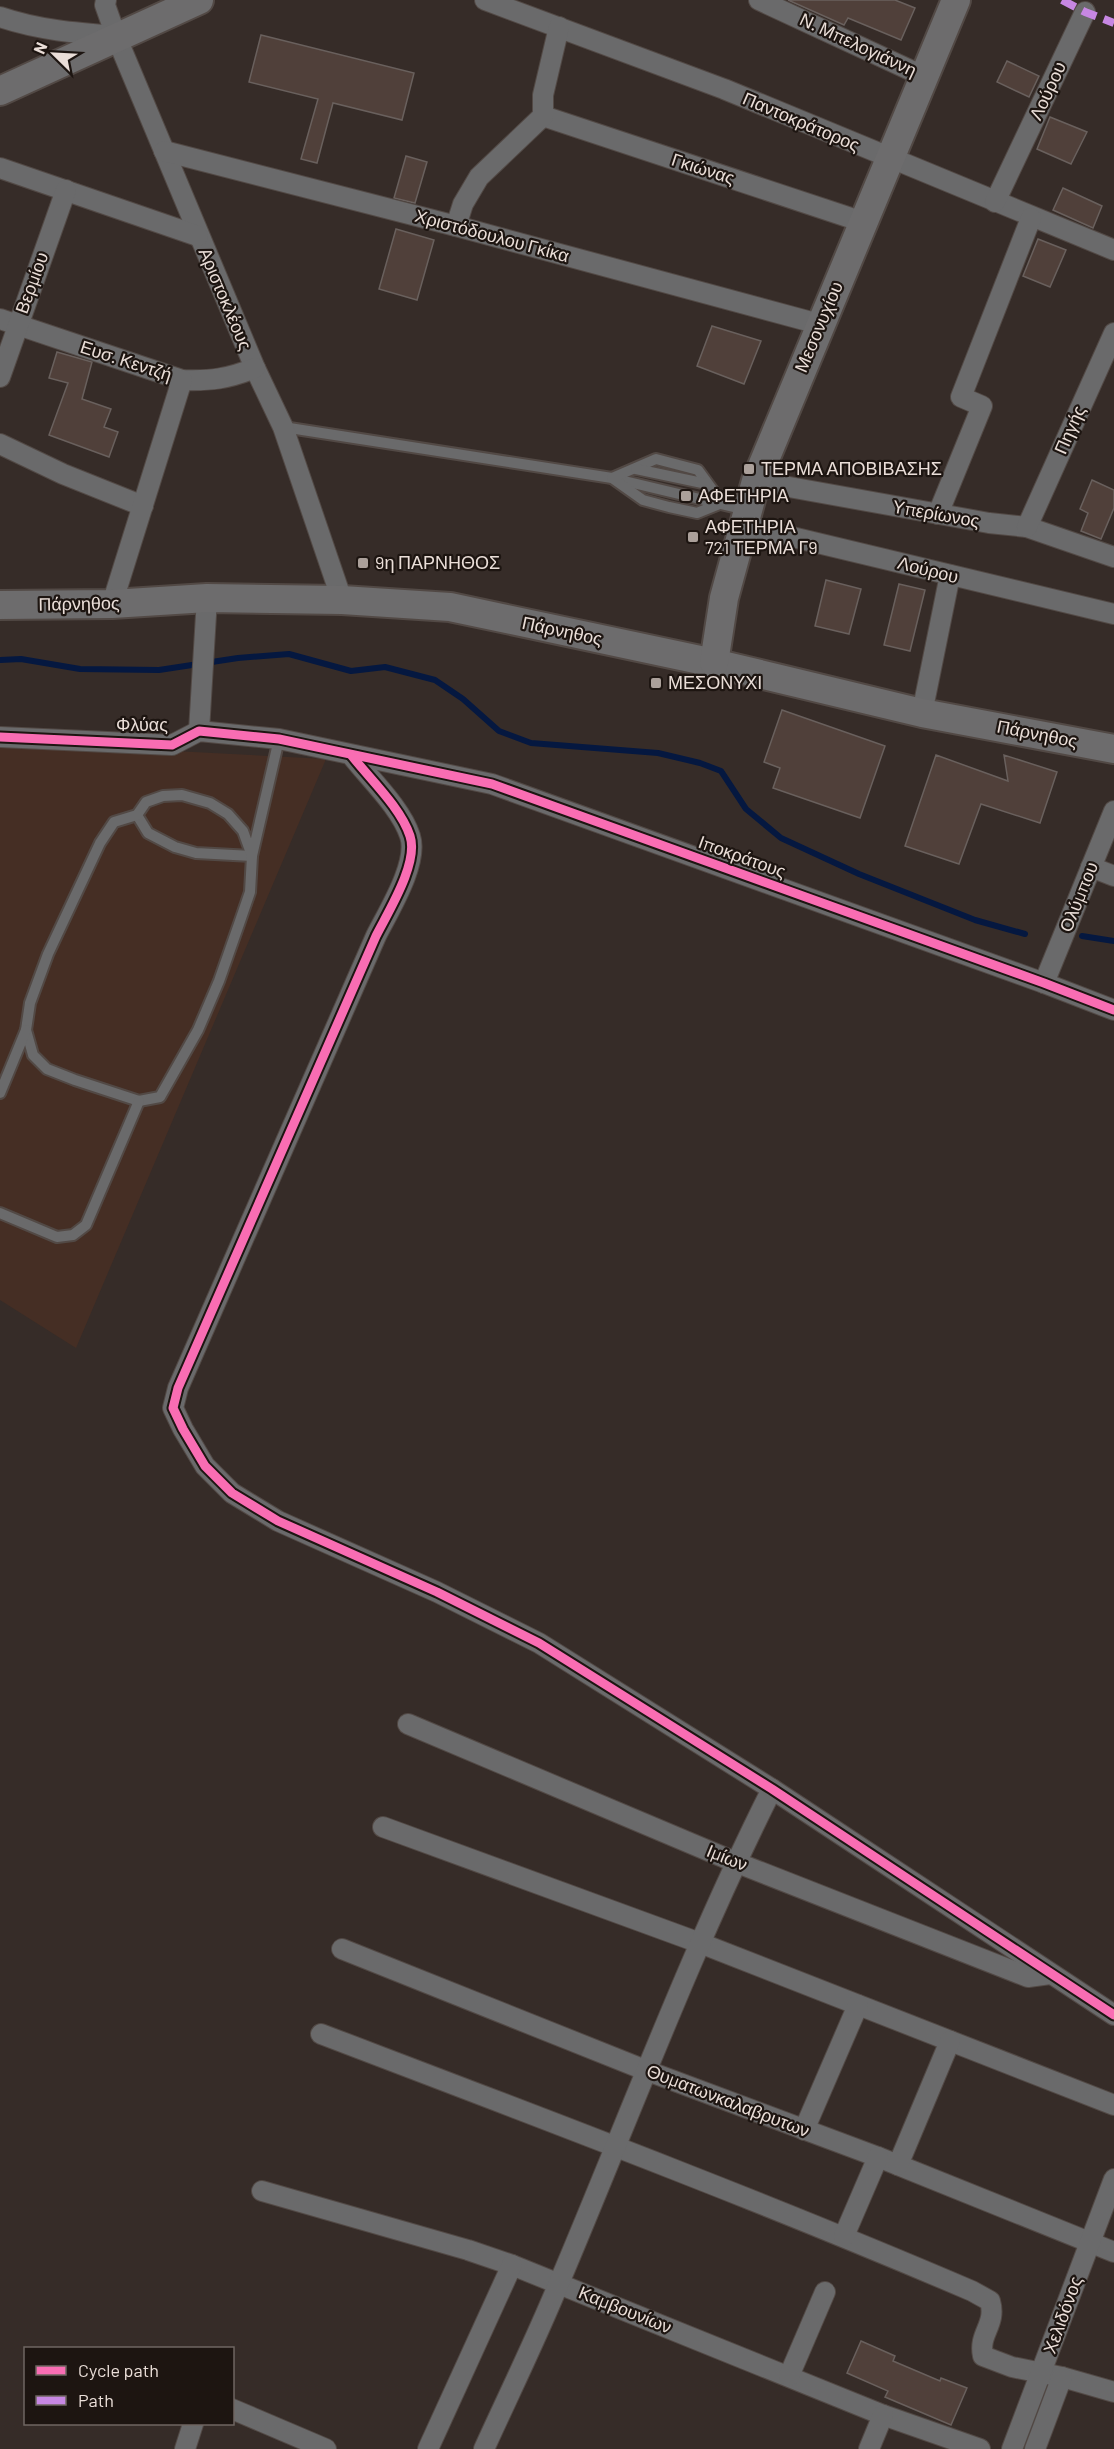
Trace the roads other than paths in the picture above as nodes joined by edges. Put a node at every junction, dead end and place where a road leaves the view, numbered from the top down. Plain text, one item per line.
1 (106, 0) edge
2 (199, 0) edge
3 (485, 0) edge
4 (759, 0) edge
5 (956, 0) edge
6 (1085, 12) dead end
7 (0, 17) edge
8 (559, 27) junction
9 (116, 36) junction
10 (923, 76) junction
11 (0, 92) edge
12 (543, 116) junction
13 (164, 151) junction
14 (891, 159) junction
15 (0, 168) edge
16 (66, 190) junction
17 (995, 202) junction
18 (1032, 218) junction
19 (863, 222) junction
20 (456, 226) junction
21 (198, 236) junction
22 (1114, 250) edge
23 (8, 322) edge
24 (819, 324) junction
25 (1114, 333) edge
26 (255, 368) junction
27 (0, 377) edge
28 (182, 380) junction
29 (283, 427) junction
30 (0, 444) edge
31 (612, 478) junction
32 (756, 481) junction
33 (142, 506) junction
34 (737, 513) junction
35 (939, 514) junction
36 (1027, 527) junction
37 (1112, 551) edge
38 (950, 575) junction
39 (342, 600) junction
40 (112, 604) junction
41 (0, 605) edge
42 (206, 611) junction
43 (1114, 614) edge
44 (714, 663) junction
45 (922, 713) junction
46 (199, 731) junction
47 (0, 737) edge
48 (279, 740) junction
49 (1114, 748) edge
50 (352, 756) junction
51 (1114, 811) edge
52 (137, 815) junction
53 (252, 856) junction
54 (1091, 867) junction
55 (1114, 876) edge
56 (1044, 983) junction
57 (1114, 1010) edge
58 (26, 1030) junction
59 (0, 1093) edge
60 (139, 1101) junction
61 (0, 1213) edge
62 (408, 1724) dead end
63 (772, 1789) junction
64 (383, 1827) dead end
65 (735, 1862) junction
66 (700, 1943) junction
67 (342, 1949) dead end
68 (1050, 1974) junction
69 (1091, 2000) junction
70 (858, 2005) junction
71 (1114, 2007) edge
72 (1114, 2015) edge
73 (321, 2034) dead end
74 (950, 2041) junction
75 (645, 2070) junction
76 (1114, 2105) edge
77 (804, 2130) junction
78 (614, 2145) junction
79 (878, 2157) junction
80 (898, 2165) junction
81 (1114, 2180) edge
82 (262, 2191) dead end
83 (844, 2236) junction
84 (1090, 2243) junction
85 (1114, 2253) edge
86 (512, 2265) junction
87 (559, 2283) junction
88 (825, 2292) dead end
89 (1042, 2373) junction
90 (789, 2376) junction
91 (1062, 2376) junction
92 (1114, 2392) edge
93 (234, 2410) edge
94 (883, 2415) junction
95 (193, 2425) edge
96 (185, 2449) edge
97 (326, 2449) edge
98 (428, 2449) edge
99 (484, 2449) edge
100 (868, 2449) edge
101 (980, 2449) edge
102 (1011, 2449) edge
103 (1035, 2449) edge

1 - 9 street, Αριστοκλέους
2 - 9 main road
3 - 8 street, Παντοκράτορος
4 - 10 street, Ν. Μπελογιάννη
5 - 10 main road, Μεσονυχίου
6 - 17 street, Λούρου
7 - 9 street
8 - 12 street
8 - 14 street, Παντοκράτορος
9 - 11 main road
9 - 13 street, Αριστοκλέους
10 - 14 main road, Μεσονυχίου
12 - 19 street, Γκιώνας
12 - 20 street
13 - 20 street, Χριστόδουλου Γκίκα
13 - 21 street, Αριστοκλέους
14 - 17 street, Παντοκράτορος
14 - 19 main road, Μεσονυχίου
15 - 16 street
16 - 21 street
16 - 23 street, Βερμίου
17 - 18 street, Παντοκράτορος
18 - 22 street, Παντοκράτορος
18 - 35 street
19 - 24 main road, Μεσονυχίου
20 - 24 street, Χριστόδουλου Γκίκα
21 - 26 street, Αριστοκλέους
23 - 27 street, Βερμίου
23 - 28 street, Ευσ. Κεντζή
24 - 32 main road, Μεσονυχίου
25 - 36 street, Πηγής
26 - 28 street, Ευσ. Κεντζή
26 - 29 street, Αριστοκλέους
28 - 33 street
29 - 31 lane
29 - 39 street, Αριστοκλέους
30 - 33 street
31 - 34 lane
31 - 34 lane
32 - 34 main road, Μεσονυχίου
32 - 35 street, Υπερίωνος
33 - 40 street
34 - 38 street, Λούρου
34 - 44 main road, Μεσονυχίου
35 - 36 street, Υπερίωνος
36 - 37 street, Υπερίωνος
38 - 43 street, Λούρου
38 - 45 street
39 - 42 main road, Πάρνηθος
39 - 44 main road, Πάρνηθος
40 - 41 main road, Πάρνηθος
40 - 42 main road, Πάρνηθος
42 - 46 street
44 - 45 main road, Πάρνηθος
45 - 49 main road, Πάρνηθος
46 - 47 street, Φλύας
46 - 48 street
48 - 50 street
48 - 53 lane
50 - 56 street, Ιποκράτους
50 - 63 street
51 - 54 street, Ολύμπου
52 - 53 lane
52 - 53 lane
52 - 58 lane
53 - 60 lane
54 - 55 street
54 - 56 street, Ολύμπου
56 - 57 street, Ιποκράτους
58 - 59 lane
58 - 60 lane
60 - 61 lane
62 - 65 street, Ιμίων
63 - 65 street
63 - 68 street
64 - 66 street
65 - 66 street
65 - 68 street, Ιμίων
66 - 70 street
66 - 75 street
67 - 75 street, Θυματωνκαλαβρυτων
68 - 69 street
69 - 71 street
69 - 72 street
70 - 74 street
70 - 77 street
73 - 78 street
74 - 76 street
74 - 80 street
75 - 77 street, Θυματωνκαλαβρυτων
75 - 78 street
77 - 79 street, Θυματωνκαλαβρυτων
78 - 83 street
78 - 87 street
79 - 80 street, Θυματωνκαλαβρυτων
79 - 83 street
80 - 84 street, Θυματωνκαλαβρυτων
81 - 84 street, Χελιδόνος
82 - 86 street, Καμβουνίων
83 - 89 street
84 - 85 street, Θυματωνκαλαβρυτων
84 - 89 street, Χελιδόνος
86 - 87 street, Καμβουνίων
86 - 98 street
87 - 90 street, Καμβουνίων
87 - 99 street
88 - 90 street
89 - 91 street
89 - 102 street, Χελιδόνος
90 - 94 street, Καμβουνίων
91 - 92 street
91 - 103 street
93 - 97 street
94 - 100 street
94 - 101 street, Καμβουνίων
95 - 96 street

